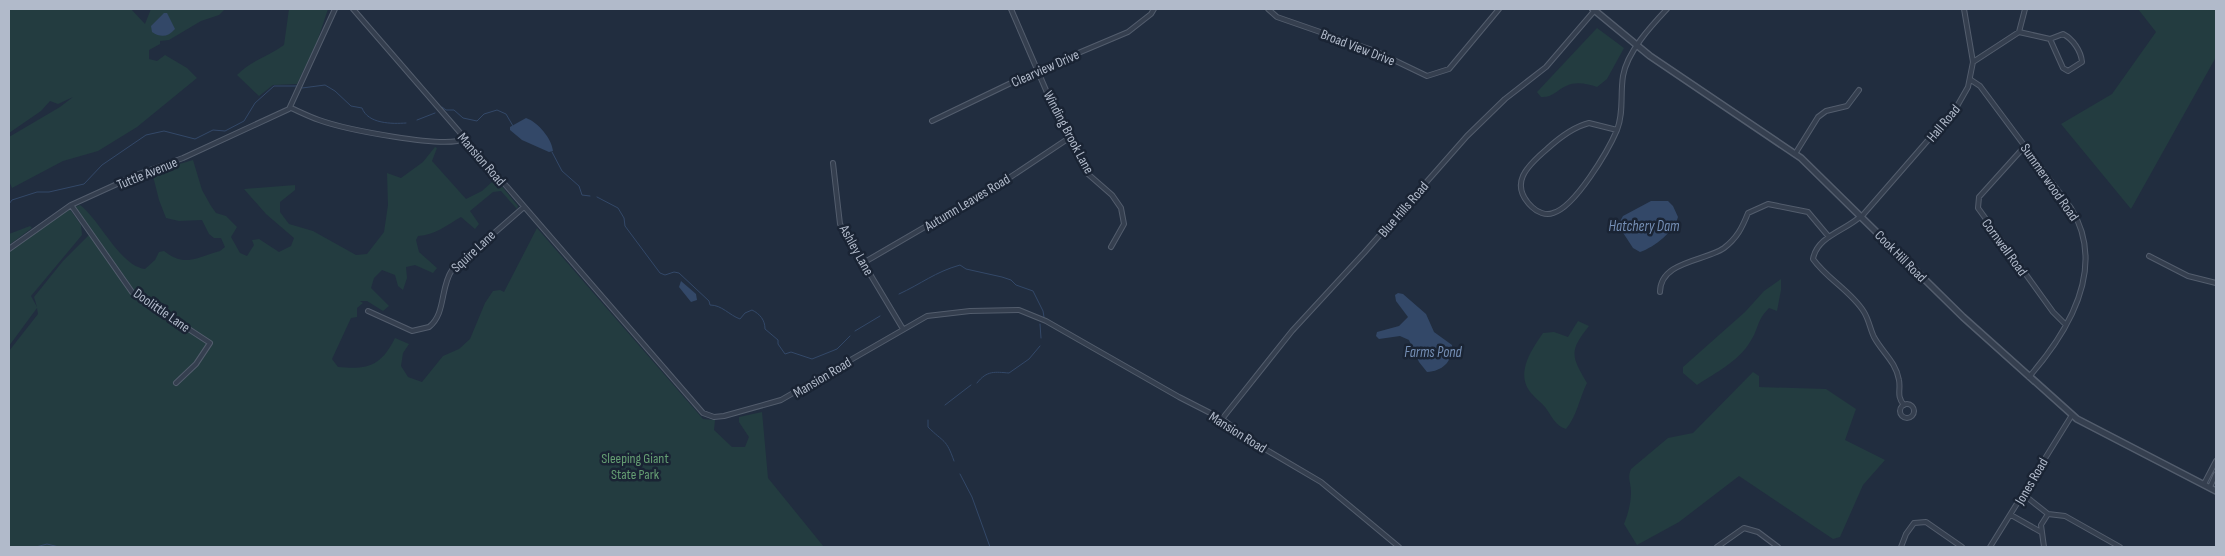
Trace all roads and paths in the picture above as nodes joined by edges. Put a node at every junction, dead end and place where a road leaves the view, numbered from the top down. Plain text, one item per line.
1 (335, 9) edge
2 (352, 9) edge
3 (1011, 9) edge
4 (1154, 9) edge
5 (1268, 9) edge
6 (1499, 9) edge
7 (1668, 9) edge
8 (1964, 9) edge
9 (2025, 9) edge
10 (1594, 10) edge
11 (2019, 32) junction
12 (2050, 39) junction
13 (1637, 47) junction
14 (1973, 62) junction
15 (1038, 70) junction
16 (1971, 80) junction
17 (1859, 90) dead end
18 (291, 108) junction
19 (932, 121) dead end
20 (1617, 130) junction
21 (1069, 138) junction
22 (465, 139) junction
23 (2025, 146) junction
24 (1795, 154) junction
25 (833, 163) dead end
26 (71, 205) junction
27 (524, 206) junction
28 (1862, 216) junction
29 (1829, 237) junction
30 (1111, 247) dead end
31 (9, 249) edge
32 (2149, 256) dead end
33 (863, 263) junction
34 (2216, 283) edge
35 (1660, 292) dead end
36 (368, 311) dead end
37 (2065, 324) junction
38 (903, 329) junction
39 (2029, 376) junction
40 (176, 383) dead end
41 (1904, 405) dead end
42 (2072, 415) junction
43 (1222, 419) junction
44 (2216, 461) edge
45 (2216, 474) edge
46 (2207, 486) junction
47 (2216, 491) edge
48 (2024, 496) junction
49 (2048, 514) junction
50 (2011, 515) junction
51 (2041, 532) junction
52 (1399, 547) edge
53 (1717, 547) edge
54 (1778, 547) edge
55 (1901, 547) edge
56 (1962, 547) edge
57 (1990, 547) edge
58 (2044, 547) edge
59 (2120, 547) edge

1 - 18 street
2 - 22 street, Mansion Road
3 - 15 street, Winding Brook Lane
4 - 15 street, Clearview Drive
5 - 6 street, Broad View Drive
7 - 13 street
8 - 14 street, Hall Road
9 - 11 street
10 - 13 street, Cook Hill Road
10 - 43 street, Blue Hills Road
11 - 12 street
11 - 14 street
12 - 12 street
13 - 20 street
13 - 24 street, Cook Hill Road
14 - 16 street, Hall Road
15 - 19 street, Clearview Drive
15 - 21 street, Winding Brook Lane
16 - 23 street, Summerwood Road
16 - 28 street, Hall Road
17 - 24 street
18 - 22 street
18 - 26 street, Tuttle Avenue
20 - 20 street
21 - 30 street, Winding Brook Lane
21 - 33 street, Autumn Leaves Road
22 - 27 street, Mansion Road
23 - 37 street, Summerwood Road
23 - 37 street, Cornwell Road
24 - 28 street, Cook Hill Road
25 - 33 street, Ashley Lane
26 - 31 street, Tuttle Avenue
26 - 40 street, Doolittle Lane
27 - 36 street, Squire Lane
27 - 38 street, Mansion Road
28 - 29 street, Hall Road
28 - 39 street, Cook Hill Road
29 - 35 street
29 - 41 street, Hall Road
32 - 34 street
33 - 38 street, Ashley Lane
37 - 39 street, Summerwood Road
38 - 43 street, Mansion Road
39 - 42 street, Cook Hill Road
42 - 46 street, Cook Hill Road
42 - 48 street, Jones Road
43 - 52 street, Mansion Road
44 - 46 street
45 - 46 street
46 - 47 street, Cook Hill Road
48 - 49 street
48 - 50 street, Jones Road
49 - 51 street
49 - 59 street
50 - 51 street
50 - 57 street, Jones Road
51 - 58 street
53 - 54 street
55 - 56 street

